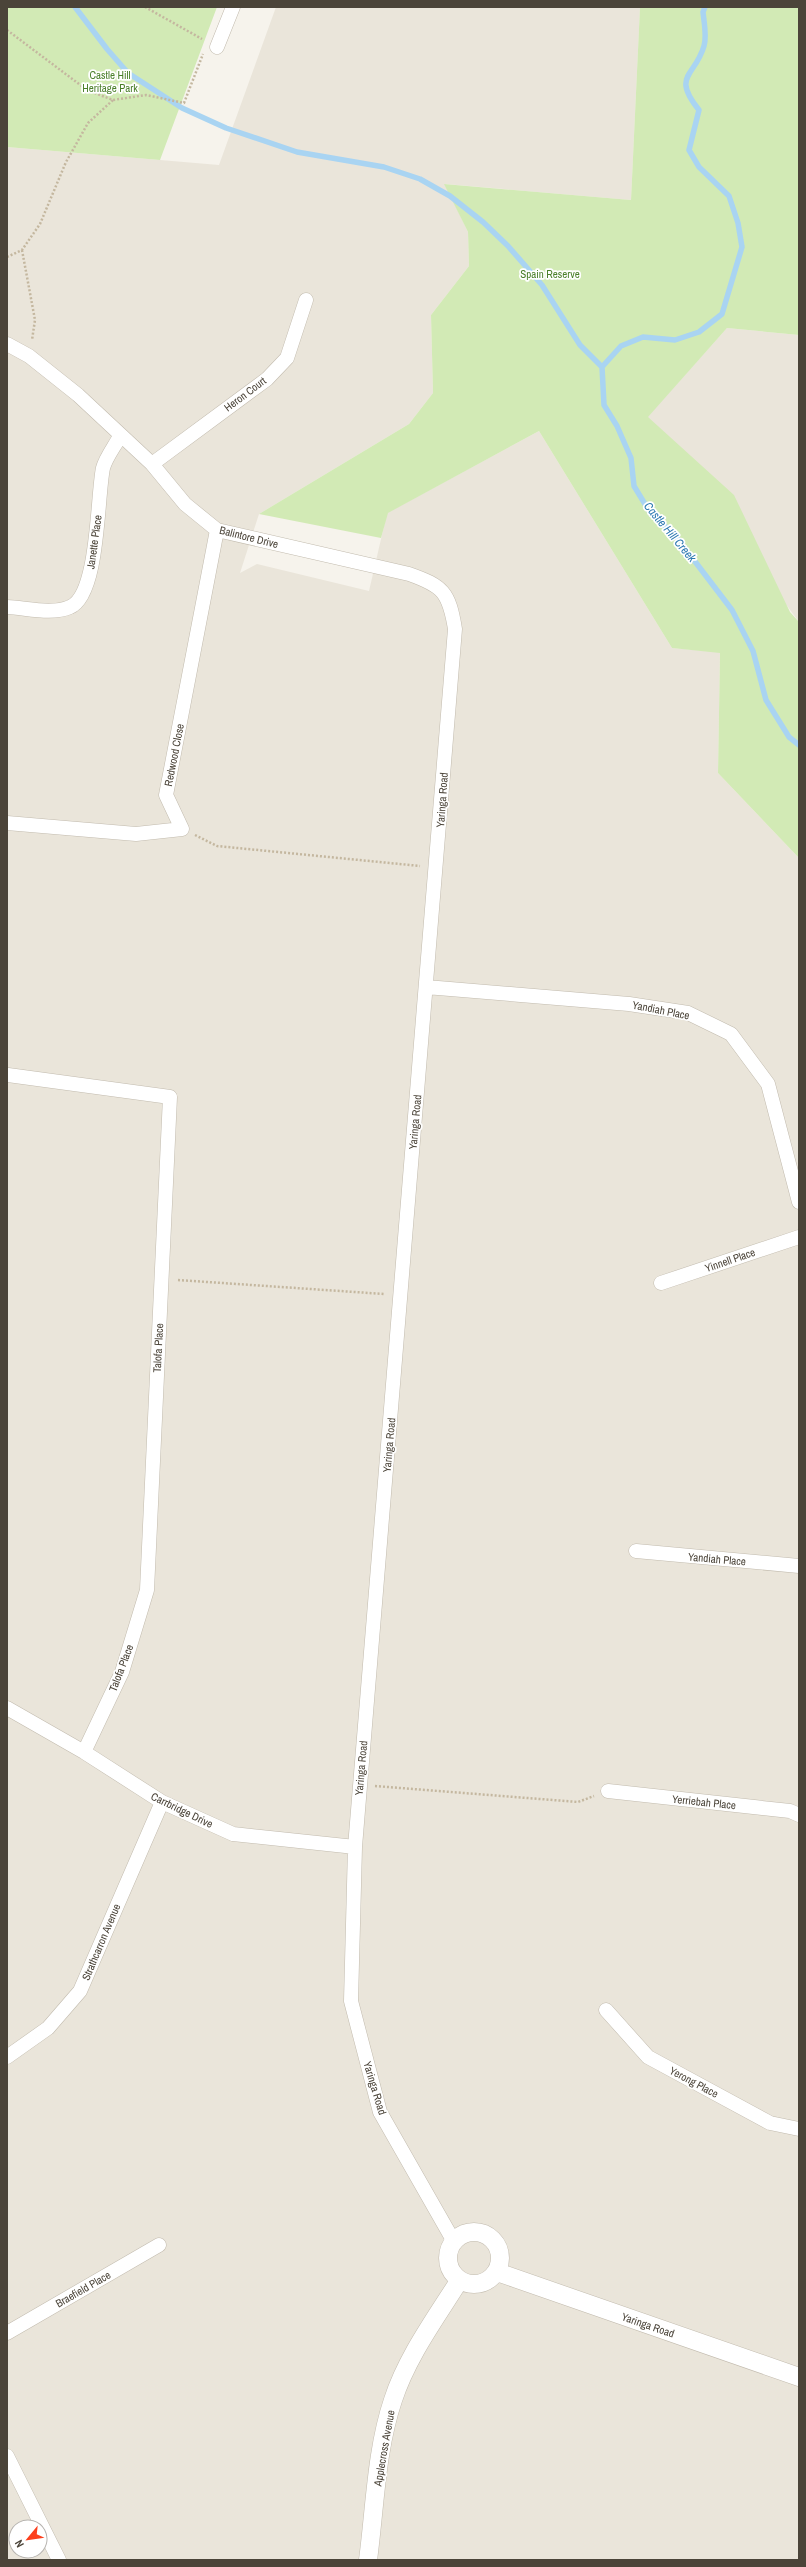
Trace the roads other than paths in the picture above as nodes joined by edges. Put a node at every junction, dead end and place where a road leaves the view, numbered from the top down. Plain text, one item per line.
1 (233, 7) edge
2 (212, 44) road end
3 (306, 300) dead end
4 (7, 344) edge
5 (120, 436) junction
6 (152, 464) junction
7 (216, 530) junction
8 (7, 607) edge
9 (455, 629) joint
10 (7, 823) edge
11 (426, 986) junction
12 (8, 1075) edge
13 (799, 1202) edge
14 (799, 1237) edge
15 (661, 1284) dead end
16 (636, 1551) dead end
17 (799, 1566) edge
18 (7, 1708) edge
19 (84, 1752) junction
20 (608, 1791) road end
21 (162, 1802) junction
22 (799, 1815) edge
23 (355, 1848) junction
24 (606, 2010) dead end
25 (7, 2057) edge
26 (799, 2129) edge
27 (453, 2240) junction
28 (159, 2245) dead end
29 (497, 2272) junction
30 (459, 2281) junction
31 (7, 2333) edge
32 (799, 2377) edge
33 (7, 2456) edge
34 (58, 2560) edge
35 (368, 2560) edge

1 - 2 street
3 - 6 street, Heron Court
4 - 5 street, Balintore Drive
5 - 6 street, Balintore Drive
5 - 8 street, Janette Place
6 - 7 street, Balintore Drive
7 - 9 street, Balintore Drive
7 - 10 street, Redwood Close
9 - 11 street, Yaringa Road
11 - 13 street, Yandiah Place
11 - 23 street, Yaringa Road
12 - 19 street, Talofa Place
14 - 15 street, Yinnell Place
16 - 17 street, Yandiah Place
18 - 19 street, Carrbridge Drive
19 - 21 street, Carrbridge Drive
20 - 22 street, Yerriebah Place
21 - 23 street, Carrbridge Drive
21 - 25 street, Strathcarron Avenue
23 - 27 street, Yaringa Road
24 - 26 street, Yerong Place
27 - 29 street
27 - 30 street
28 - 31 street, Braefield Place
29 - 30 street
29 - 32 street, Yaringa Road
30 - 35 street, Applecross Avenue
33 - 34 street

